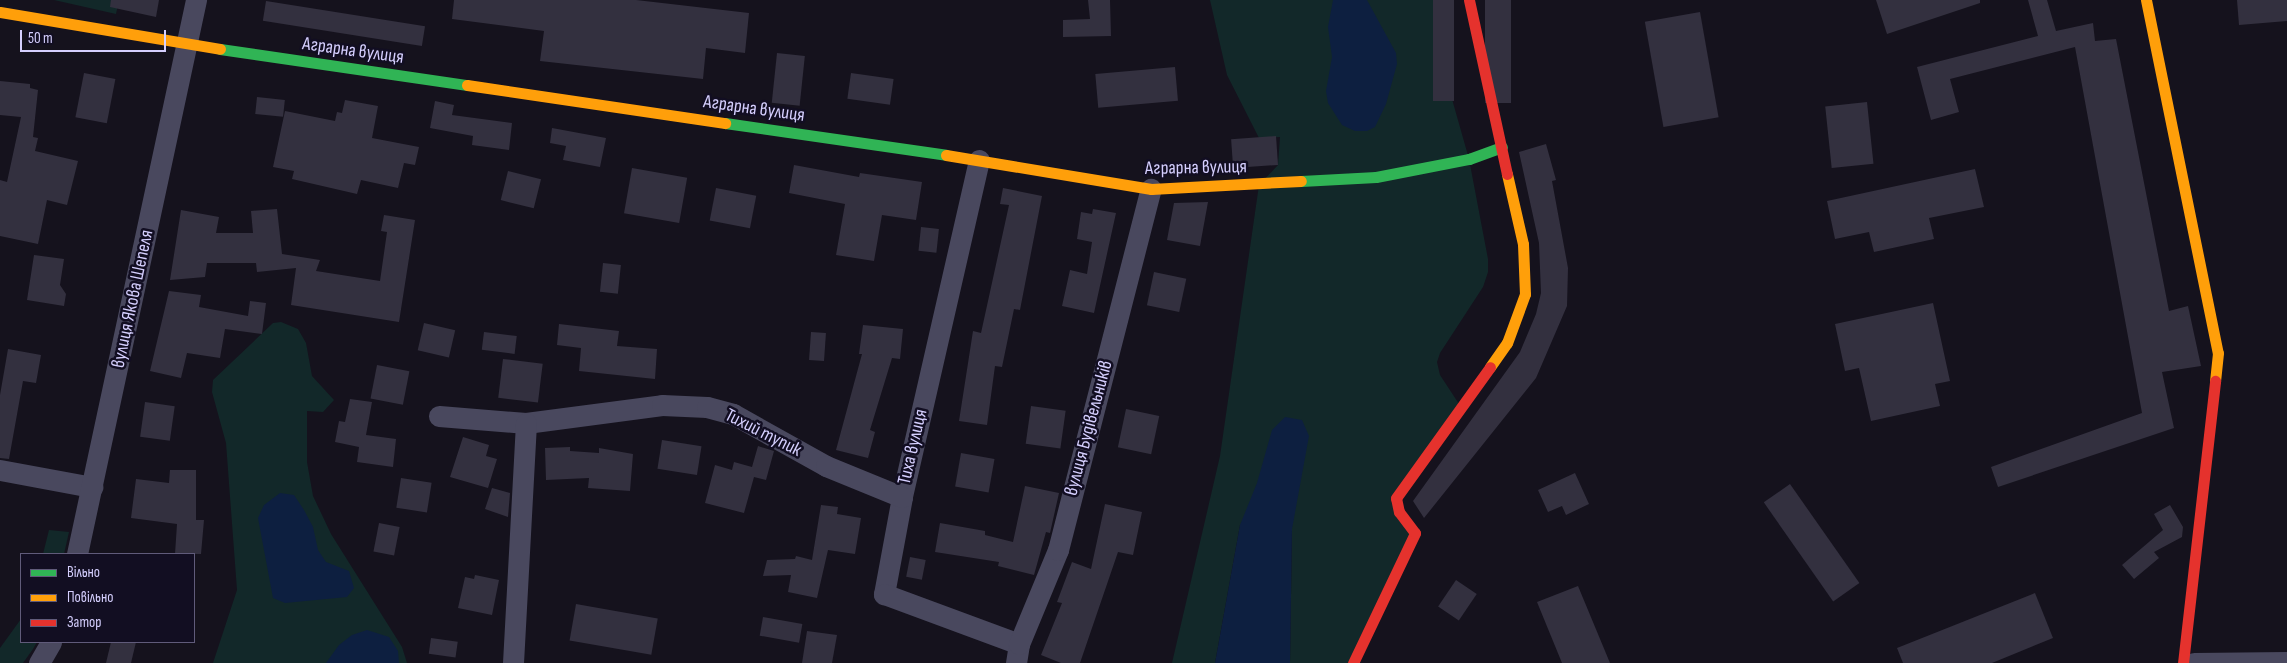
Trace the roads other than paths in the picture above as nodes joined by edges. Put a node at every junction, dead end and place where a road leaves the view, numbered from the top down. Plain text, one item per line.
1 (196, 0) edge
2 (1469, 0) edge
3 (2146, 0) edge
4 (0, 12) edge
5 (186, 44) junction
6 (1502, 147) junction
7 (979, 160) junction
8 (1151, 189) junction
9 (439, 416) dead end
10 (526, 423) junction
11 (0, 470) edge
12 (92, 487) junction
13 (902, 497) junction
14 (77, 553) edge
15 (51, 643) edge
16 (1018, 654) edge
17 (2287, 662) edge
18 (39, 663) edge
19 (513, 663) edge
20 (1353, 663) edge
21 (2183, 663) edge
22 (2194, 663) edge

1 - 5 street, вулиця Якова Шепеля
2 - 6 street
3 - 21 street
4 - 5 street, Аграрна вулиця
5 - 7 street, Аграрна вулиця
5 - 12 street, вулиця Якова Шепеля
6 - 8 street, Аграрна вулиця
6 - 20 street
7 - 8 street, Аграрна вулиця
7 - 13 street, Тиха вулиця
8 - 16 street, вулиця Будівельників
9 - 10 street, Тихий тупик
10 - 13 street, Тихий тупик
10 - 19 street
11 - 12 street
12 - 14 street, вулиця Якова Шепеля
13 - 16 street, Тиха вулиця
15 - 18 street
17 - 22 street

